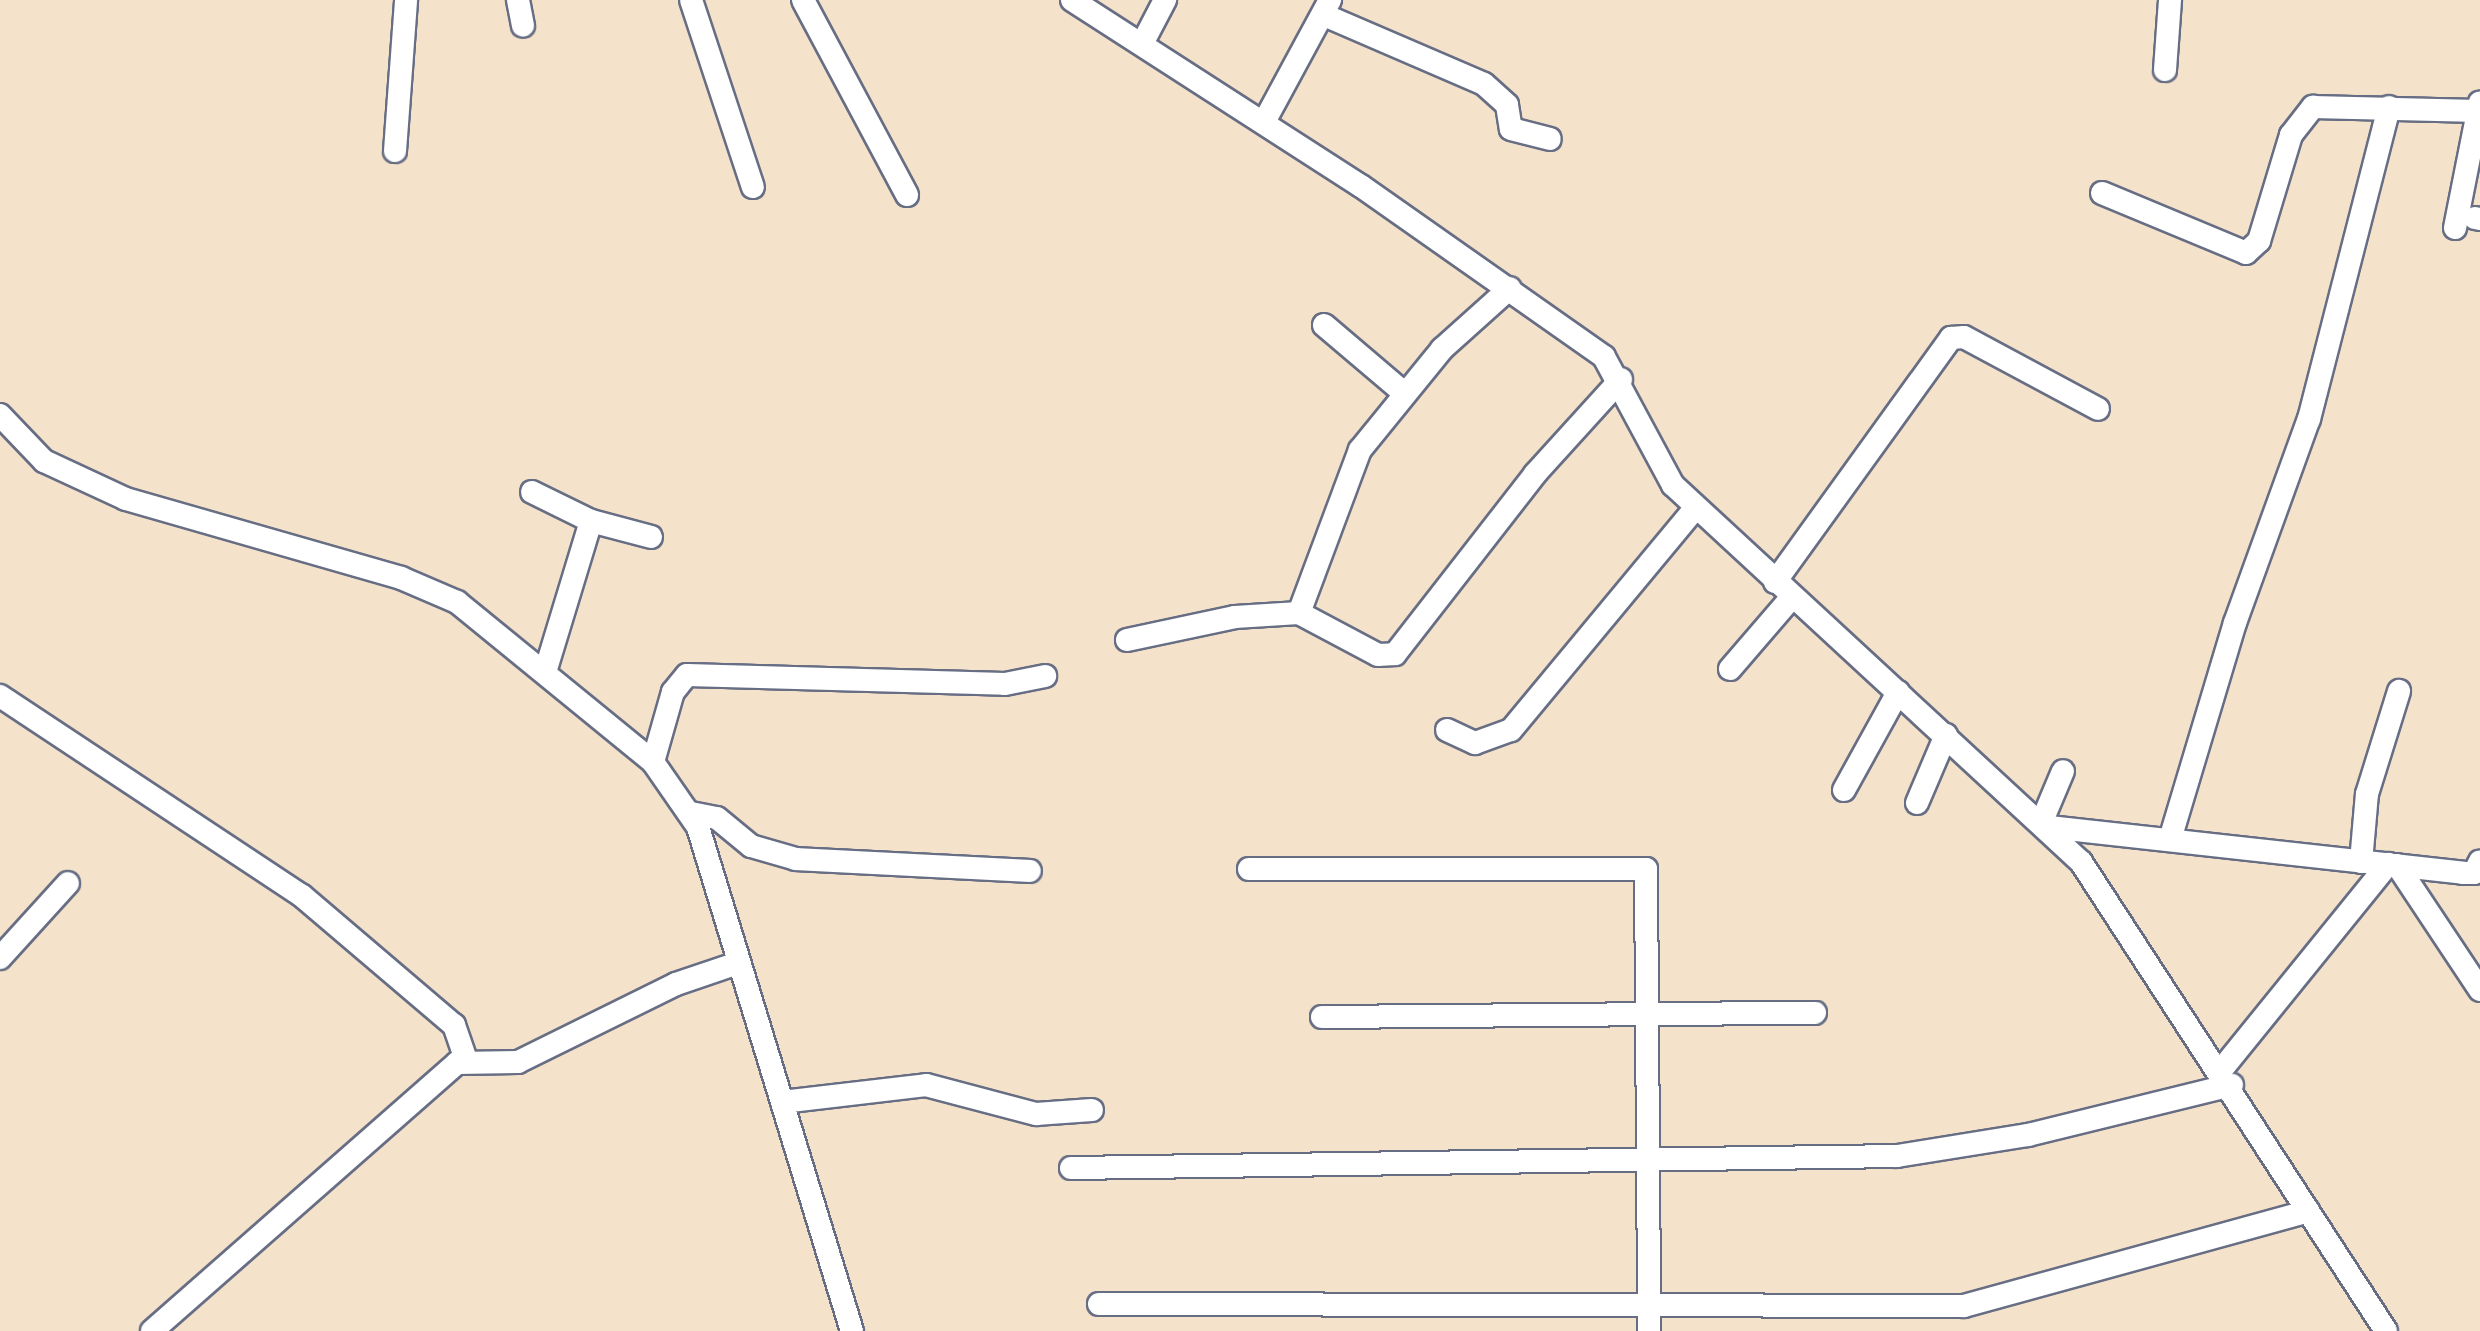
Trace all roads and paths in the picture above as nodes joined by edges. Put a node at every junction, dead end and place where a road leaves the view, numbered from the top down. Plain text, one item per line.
1 (406, 0) edge
2 (518, 0) edge
3 (691, 0) edge
4 (803, 0) edge
5 (1072, 0) edge
6 (1165, 0) edge
7 (2170, 0) edge
8 (1327, 7) edge
9 (523, 26) dead end
10 (1142, 44) junction
11 (2165, 70) dead end
12 (2389, 107) junction
13 (2479, 107) edge
14 (1264, 122) junction
15 (1550, 139) dead end
16 (395, 151) dead end
17 (753, 187) dead end
18 (2102, 193) dead end
19 (907, 195) dead end
20 (2470, 222) edge
21 (1510, 288) junction
22 (1324, 325) dead end
23 (1621, 379) junction
24 (1403, 392) junction
25 (2098, 409) dead end
26 (0, 415) edge
27 (532, 492) dead end
28 (1695, 508) junction
29 (591, 521) junction
30 (651, 537) dead end
31 (1784, 590) junction
32 (1299, 613) junction
33 (1127, 640) dead end
34 (1730, 669) dead end
35 (545, 672) junction
36 (1045, 676) dead end
37 (2399, 691) dead end
38 (1898, 692) junction
39 (0, 696) edge
40 (1447, 730) dead end
41 (1946, 735) junction
42 (653, 762) junction
43 (2063, 771) dead end
44 (1844, 790) dead end
45 (1917, 803) dead end
46 (691, 813) junction
47 (2046, 824) junction
48 (2171, 836) junction
49 (2480, 861) edge
50 (2361, 862) junction
51 (2392, 864) junction
52 (1249, 869) dead end
53 (1030, 871) dead end
54 (68, 883) dead end
55 (0, 958) edge
56 (738, 963) junction
57 (2480, 990) edge
58 (1646, 1012) junction
59 (1815, 1013) dead end
60 (1322, 1017) dead end
61 (467, 1062) junction
62 (2227, 1077) junction
63 (782, 1102) junction
64 (1092, 1110) dead end
65 (1645, 1155) junction
66 (1071, 1168) dead end
67 (2308, 1211) junction
68 (1648, 1300) junction
69 (1099, 1304) dead end
70 (152, 1331) edge
71 (852, 1331) edge
72 (1649, 1331) edge
73 (2386, 1331) edge

1 - 16 street
2 - 9 street
3 - 17 street
4 - 19 street
5 - 10 street
6 - 10 street
7 - 11 street
8 - 14 street
8 - 15 street
10 - 14 street
12 - 13 street
12 - 18 street
12 - 48 street
13 - 20 street
14 - 21 street
21 - 23 street
21 - 24 street
22 - 24 street
23 - 28 street
23 - 32 street
24 - 32 street
25 - 31 street
26 - 35 street
27 - 29 street
28 - 31 street
28 - 40 street
29 - 30 street
29 - 35 street
31 - 34 street
31 - 38 street
32 - 33 street
35 - 42 street
36 - 42 street
37 - 50 street
38 - 41 street
38 - 44 street
39 - 61 street
41 - 45 street
41 - 47 street
42 - 46 street
43 - 47 street
46 - 53 street
46 - 56 street
47 - 48 street
47 - 62 street
48 - 50 street
49 - 51 street
50 - 51 street
51 - 57 street
51 - 62 street
52 - 58 street
54 - 55 street
56 - 61 street
56 - 63 street
58 - 59 street
58 - 60 street
58 - 65 street
61 - 70 street
62 - 65 street
62 - 67 street
63 - 64 street
63 - 71 street
65 - 66 street
65 - 68 street
67 - 68 street
67 - 73 street
68 - 69 street
68 - 72 street

